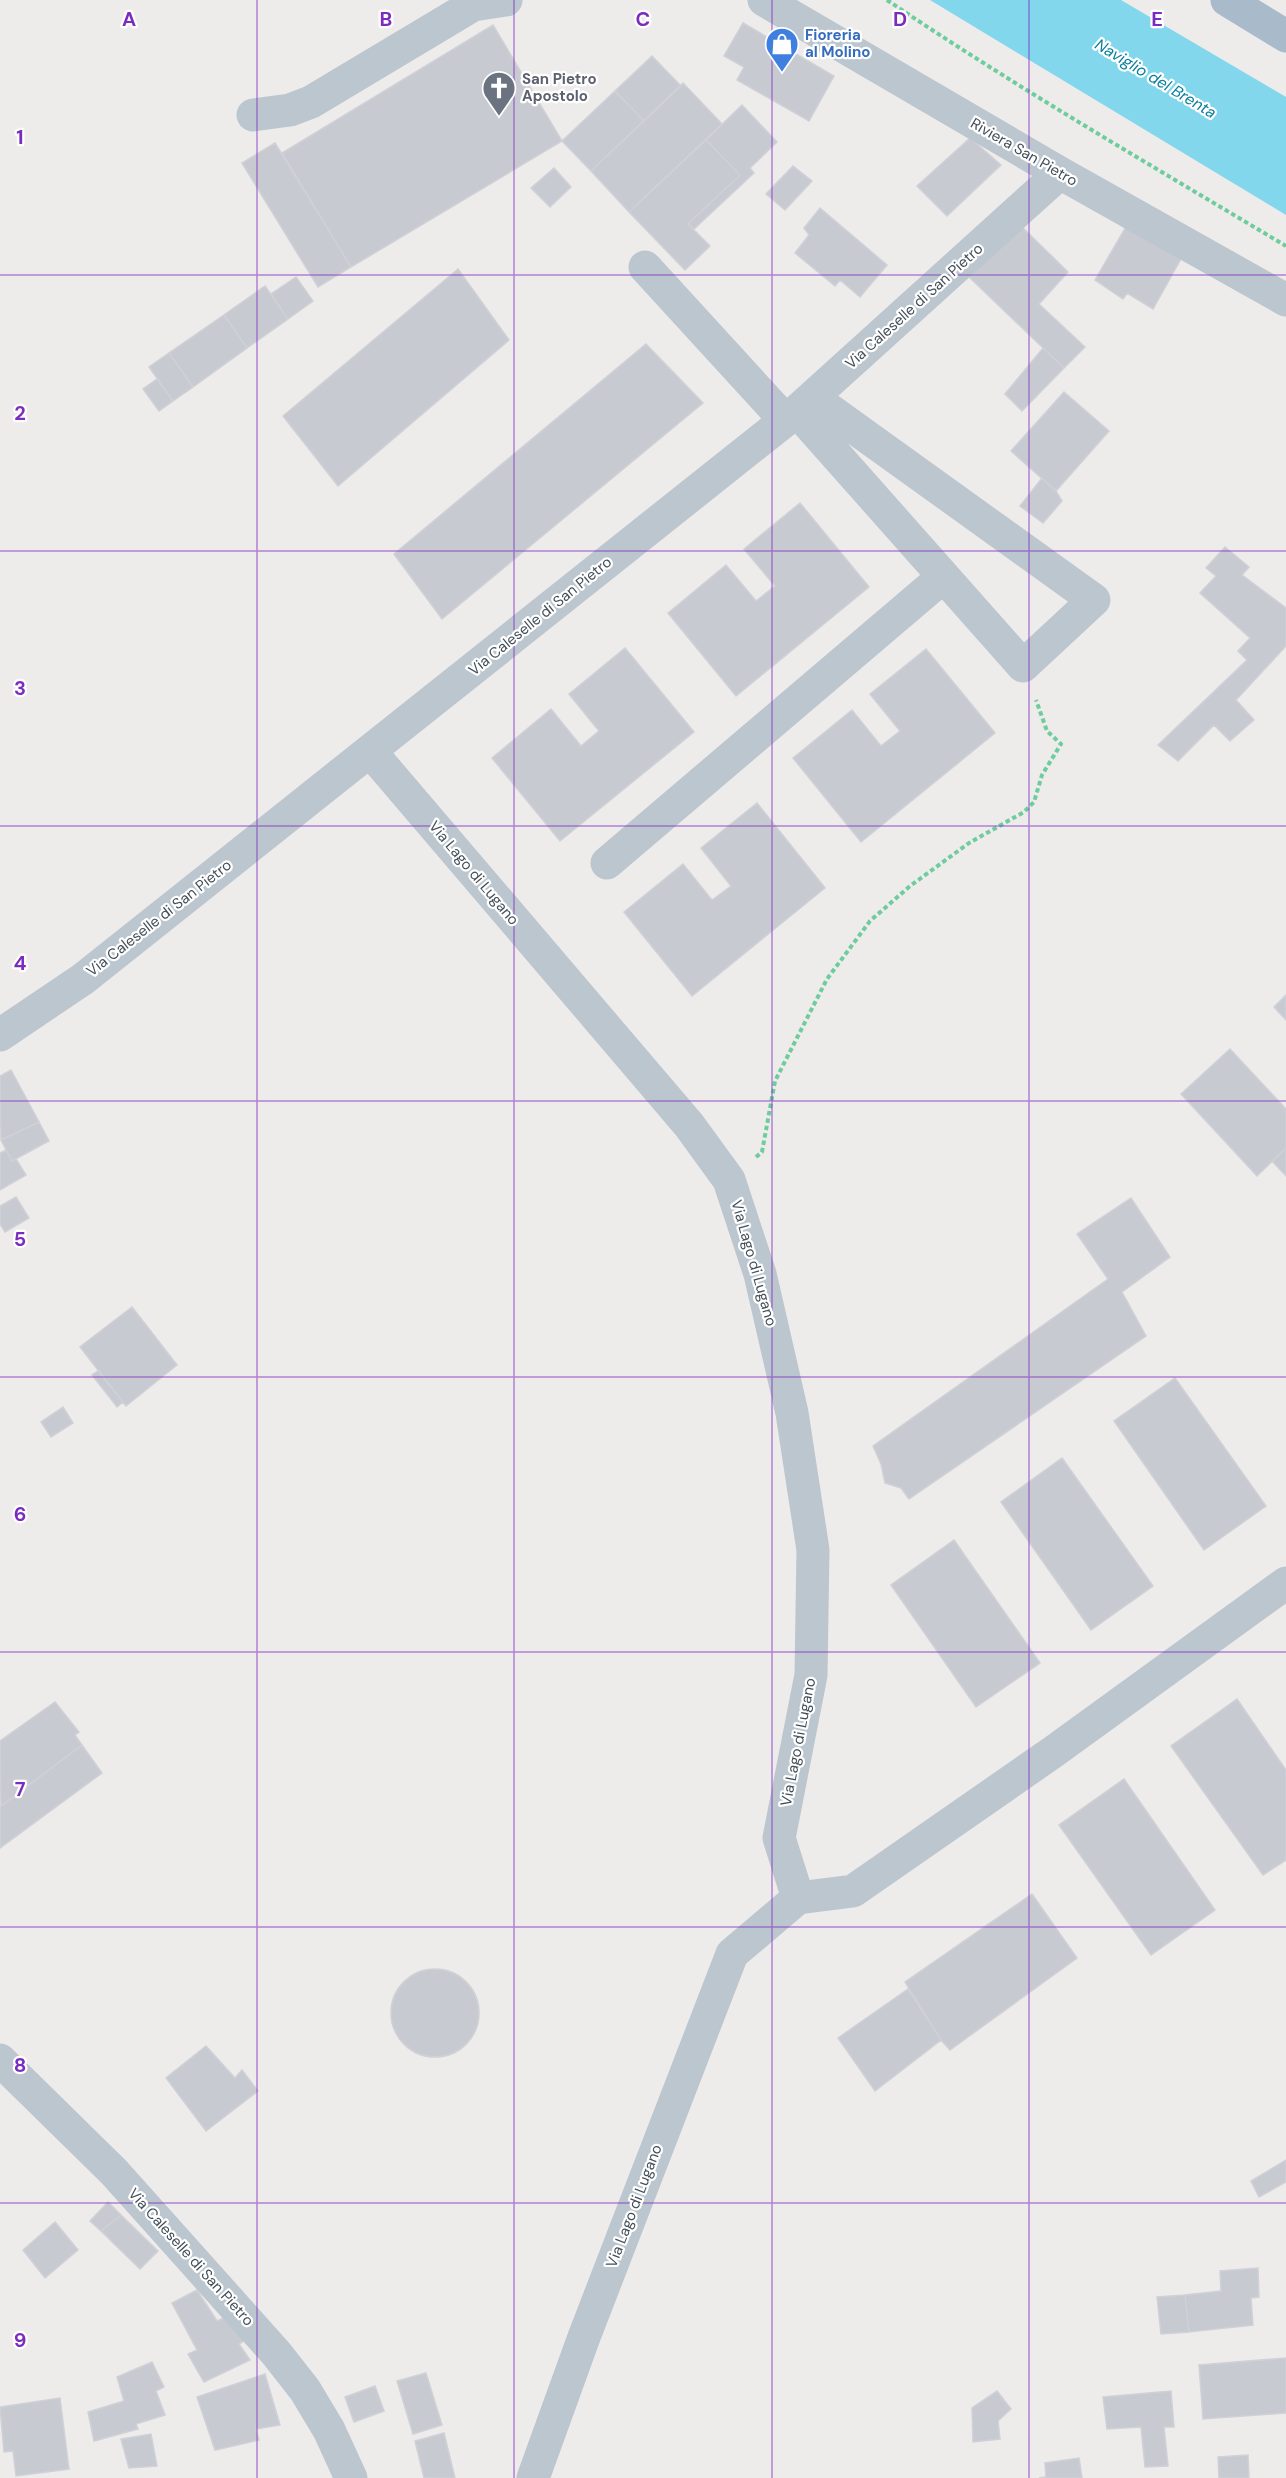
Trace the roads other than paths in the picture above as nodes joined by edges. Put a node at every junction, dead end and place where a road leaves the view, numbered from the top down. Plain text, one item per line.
1 (506, 0) edge
2 (764, 0) edge
3 (1227, 0) edge
4 (1286, 36) edge
5 (253, 115) dead end
6 (1060, 173) junction
7 (645, 267) dead end
8 (1286, 300) edge
9 (798, 410) junction
10 (943, 577) junction
11 (370, 751) junction
12 (607, 863) dead end
13 (0, 1035) edge
14 (1286, 1584) edge
15 (798, 1898) junction
16 (0, 2060) edge
17 (351, 2478) edge
18 (532, 2478) edge

1 - 5 street
2 - 6 street, Riviera San Pietro
3 - 4 main road
6 - 8 street, Riviera San Pietro
6 - 9 street, Via Caleselle di San Pietro
7 - 9 street
9 - 10 street
9 - 10 street
9 - 11 street, Via Caleselle di San Pietro
10 - 12 street
11 - 13 street, Via Caleselle di San Pietro
11 - 15 street, Via Lago di Lugano
14 - 15 street
15 - 18 street, Via Lago di Lugano
16 - 17 street, Via Caleselle di San Pietro

